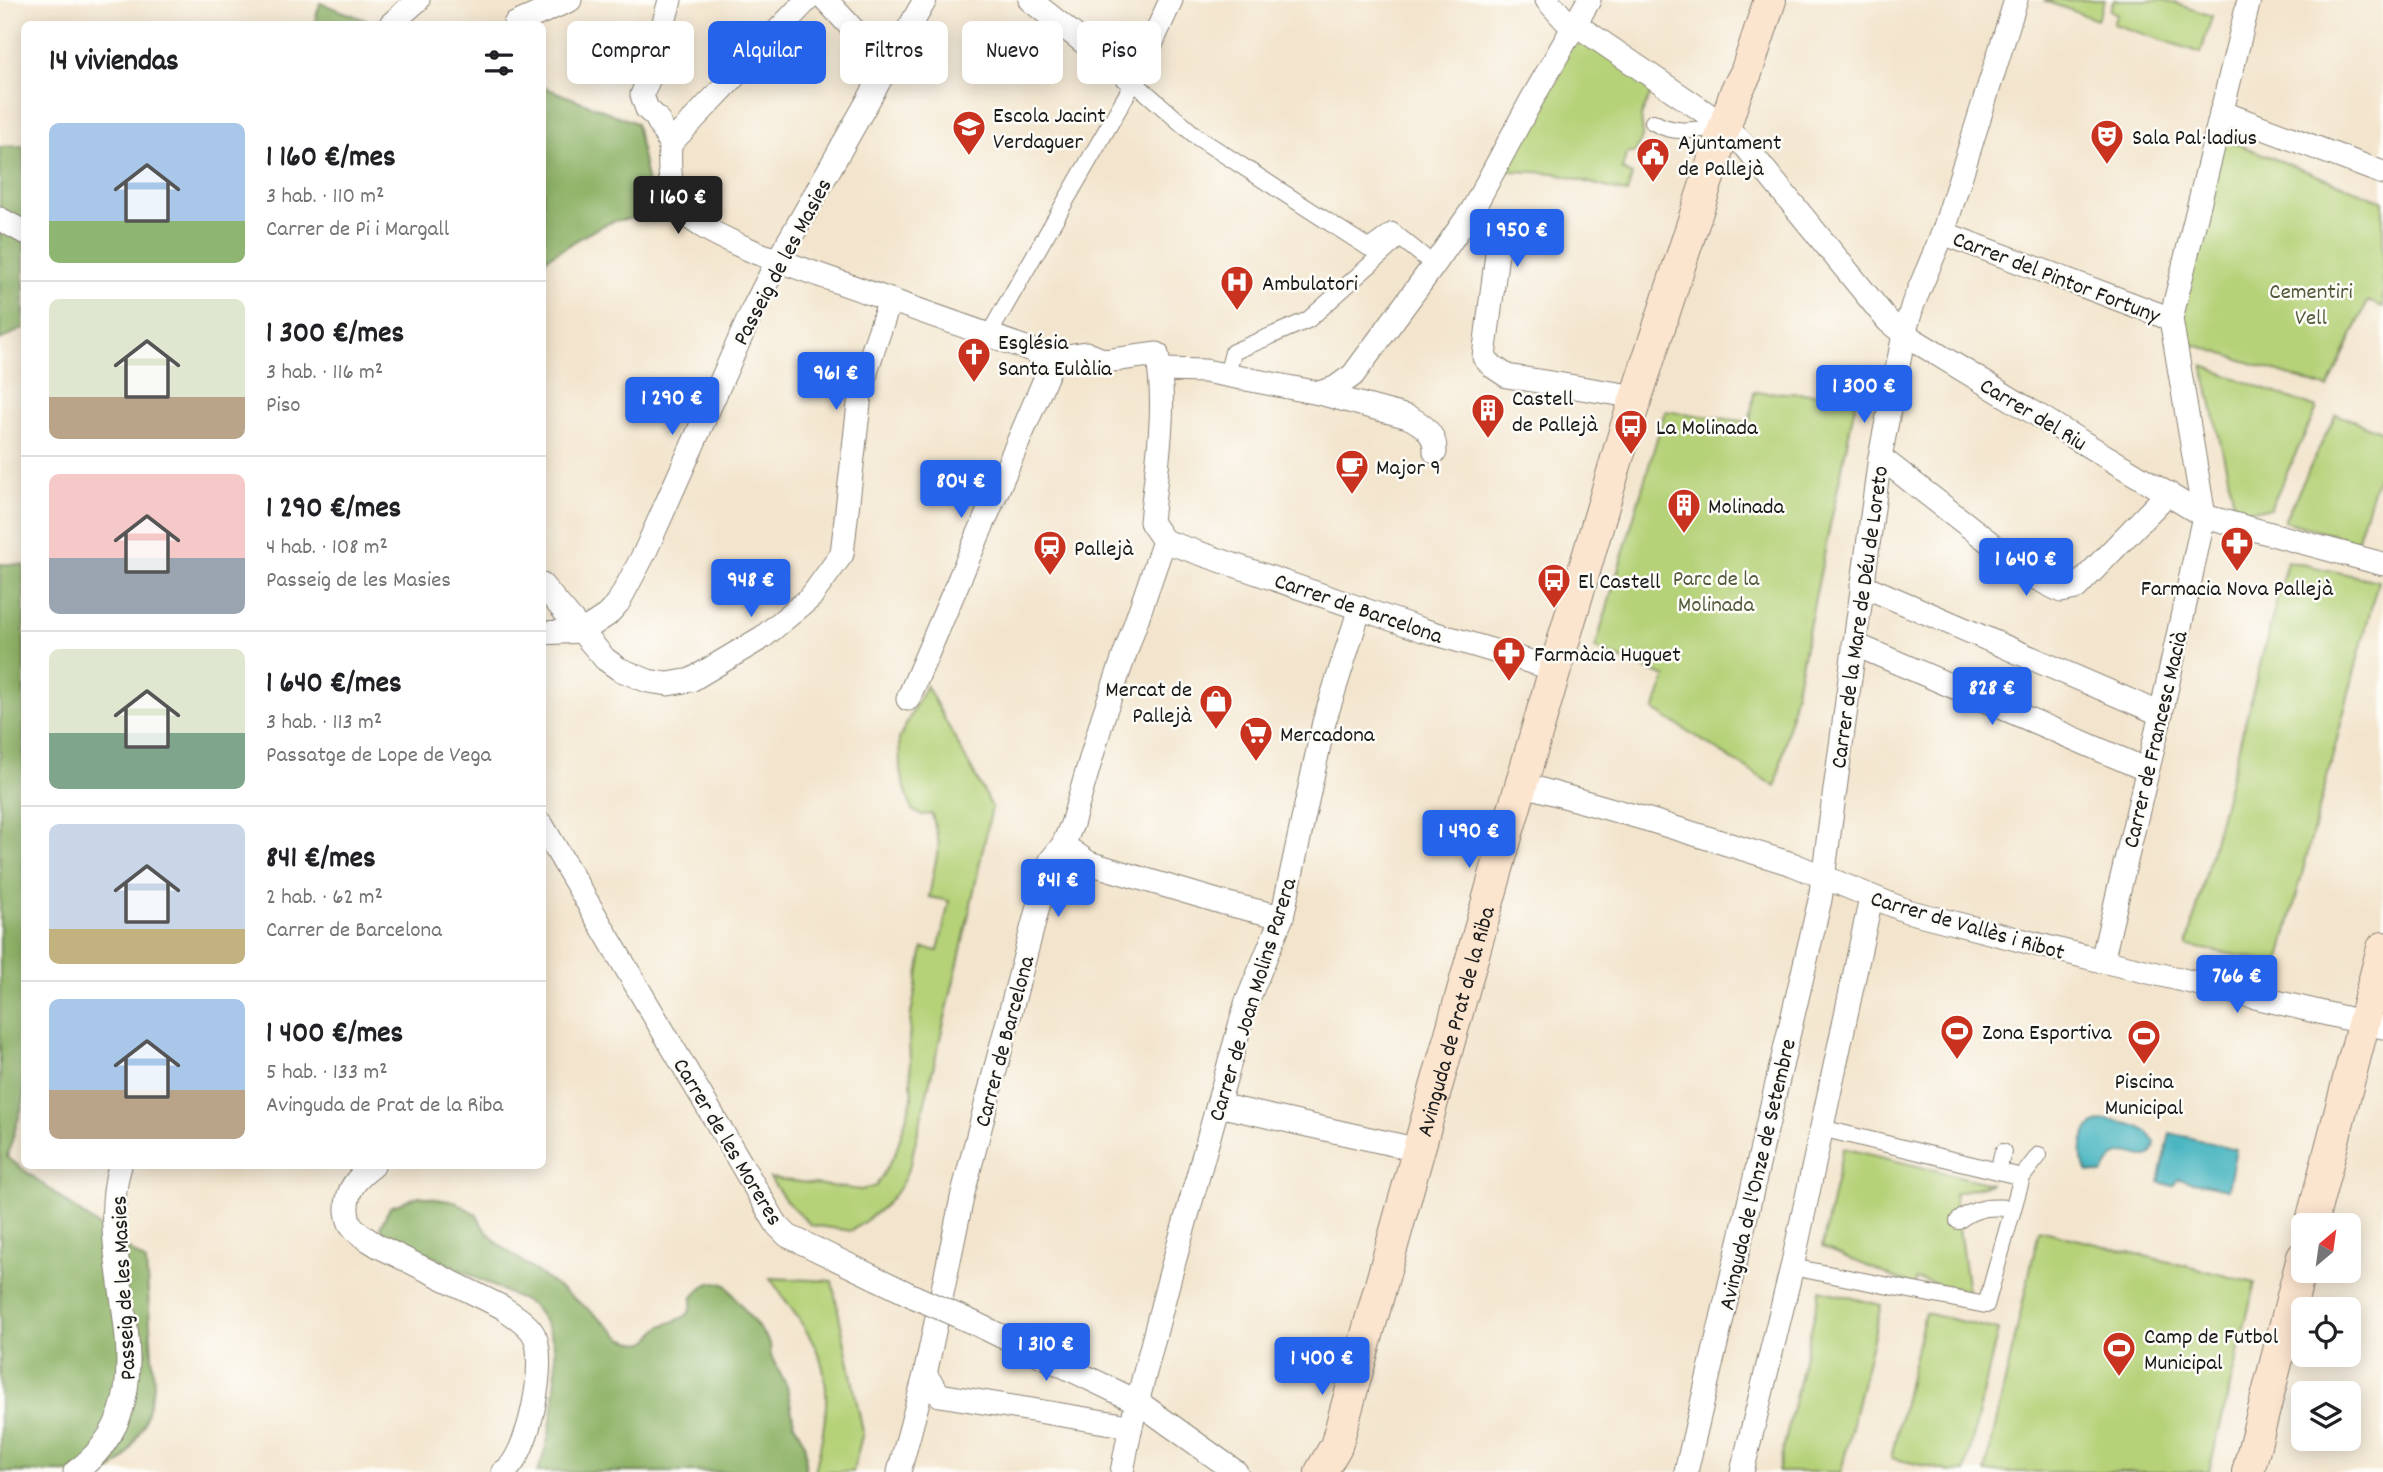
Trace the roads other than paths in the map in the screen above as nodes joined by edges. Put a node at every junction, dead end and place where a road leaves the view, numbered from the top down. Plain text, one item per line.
1 (418, 0) edge
2 (570, 0) edge
3 (670, 0) edge
4 (807, 0) edge
5 (826, 0) edge
6 (925, 0) edge
7 (1030, 0) edge
8 (1171, 0) edge
9 (1547, 0) edge
10 (1589, 0) edge
11 (1770, 0) edge
12 (2016, 0) edge
13 (2249, 0) edge
14 (394, 21) edge
15 (521, 21) edge
16 (845, 21) edge
17 (913, 21) edge
18 (1161, 22) edge
19 (1575, 24) junction
20 (1077, 37) edge
21 (878, 84) edge
22 (1133, 84) edge
23 (1136, 84) edge
24 (2221, 112) junction
25 (1725, 127) junction
26 (1663, 130) dead end
27 (670, 144) junction
28 (2383, 173) edge
29 (1472, 209) junction
30 (0, 219) edge
31 (21, 230) edge
32 (1943, 233) junction
33 (1400, 238) junction
34 (778, 260) junction
35 (1434, 265) junction
36 (890, 300) junction
37 (2171, 319) junction
38 (1904, 334) junction
39 (988, 336) junction
40 (1054, 358) junction
41 (1161, 370) junction
42 (1227, 375) junction
43 (1320, 393) junction
44 (1637, 397) junction
45 (1435, 452) dead end
46 (1880, 457) junction
47 (2168, 493) junction
48 (2204, 516) junction
49 (1164, 541) junction
50 (2383, 564) edge
51 (1862, 585) junction
52 (546, 589) edge
53 (1360, 608) junction
54 (583, 631) junction
55 (546, 633) edge
56 (1854, 644) junction
57 (1555, 669) junction
58 (908, 699) dead end
59 (2161, 714) junction
60 (2147, 770) junction
61 (1521, 784) junction
62 (546, 839) edge
63 (1063, 845) junction
64 (1824, 876) junction
65 (1871, 898) junction
66 (1282, 917) junction
67 (2383, 948) edge
68 (2102, 961) junction
69 (2373, 1025) edge
70 (1217, 1105) junction
71 (1821, 1128) junction
72 (1419, 1150) junction
73 (2003, 1152) dead end
74 (2039, 1155) dead end
75 (120, 1169) edge
76 (369, 1169) edge
77 (1998, 1171) junction
78 (2022, 1177) junction
79 (2013, 1208) junction
80 (2315, 1213) edge
81 (1958, 1221) dead end
82 (1792, 1266) junction
83 (2296, 1283) edge
84 (925, 1375) junction
85 (1138, 1402) junction
86 (1130, 1430) junction
87 (103, 1447) junction
88 (1331, 1463) edge
89 (75, 1472) edge
90 (104, 1472) edge
91 (503, 1472) edge
92 (899, 1472) edge
93 (1122, 1472) edge
94 (1237, 1472) edge
95 (1686, 1472) edge
96 (1742, 1472) edge
97 (2248, 1472) edge

1 - 14 street
2 - 15 street
3 - 27 street
4 - 27 street
5 - 16 street
6 - 17 street, Passeig de les Masies
7 - 20 street
8 - 18 street
9 - 19 street, Carrer del Riu
10 - 19 street
11 - 25 main road, Avinguda de Prat de la Riba
12 - 32 street, Carrer de la Mare de Déu de Loreto
13 - 24 street
19 - 25 street, Carrer del Riu
19 - 29 street
21 - 34 street, Passeig de les Masies
22 - 39 street
23 - 33 street
24 - 28 street
24 - 37 street
25 - 26 street
25 - 38 street, Carrer del Riu
25 - 44 main road, Avinguda de Prat de la Riba
27 - 34 street
29 - 35 street
29 - 44 street
30 - 31 street
32 - 37 street, Carrer del Pintor Fortuny
32 - 38 street, Carrer de la Mare de Déu de Loreto
33 - 35 street
33 - 42 street
34 - 36 street
34 - 54 street, Passeig de les Masies
35 - 43 street
36 - 39 street
36 - 54 street
37 - 48 street
38 - 46 street, Carrer de la Mare de Déu de Loreto
38 - 47 street, Carrer del Riu
39 - 40 street
40 - 41 street
40 - 58 street
41 - 42 street
41 - 49 street
42 - 43 street
43 - 45 street
44 - 57 main road, Avinguda de Prat de la Riba
46 - 47 street
46 - 51 street, Carrer de la Mare de Déu de Loreto
47 - 48 street, Carrer del Riu
48 - 50 street, Carrer del Riu
48 - 59 street, Carrer de Francesc Macià
49 - 53 street, Carrer de Barcelona
49 - 63 street, Carrer de Barcelona
51 - 56 street, Carrer de la Mare de Déu de Loreto
51 - 59 street
52 - 54 street
53 - 57 street, Carrer de Barcelona
53 - 66 street, Carrer de Joan Molins Parera
54 - 55 street
56 - 60 street
56 - 64 street, Carrer de la Mare de Déu de Loreto
57 - 61 main road, Avinguda de Prat de la Riba
59 - 60 street, Carrer de Francesc Macià
60 - 68 street, Carrer de Francesc Macià
61 - 64 street, Carrer de Vallès i Ribot
61 - 72 main road, Avinguda de Prat de la Riba
62 - 85 street, Carrer de les Moreres, bridge
63 - 66 street
63 - 84 street, Carrer de Barcelona
64 - 65 street, Carrer de Vallès i Ribot
64 - 95 street, Avinguda de l'Onze de Setembre
65 - 68 street, Carrer de Vallès i Ribot
65 - 71 street
66 - 70 street, Carrer de Joan Molins Parera
67 - 69 main road
68 - 69 street, Carrer de Vallès i Ribot
69 - 80 main road
70 - 72 street
70 - 85 street, Carrer de Joan Molins Parera
71 - 77 street
71 - 82 street
72 - 88 main road, Avinguda de Prat de la Riba
73 - 77 street
74 - 78 street
75 - 87 street, Passeig de les Masies
76 - 91 street
77 - 78 street
78 - 79 street
79 - 81 street
79 - 82 street
82 - 96 street
83 - 97 main road
84 - 86 street
84 - 92 street, Carrer de Barcelona
85 - 86 street, Carrer de Joan Molins Parera
85 - 94 street, Carrer de les Moreres
86 - 93 street, Carrer de Joan Molins Parera
87 - 89 street, Passeig de les Masies
87 - 90 street, Passeig de les Masies

